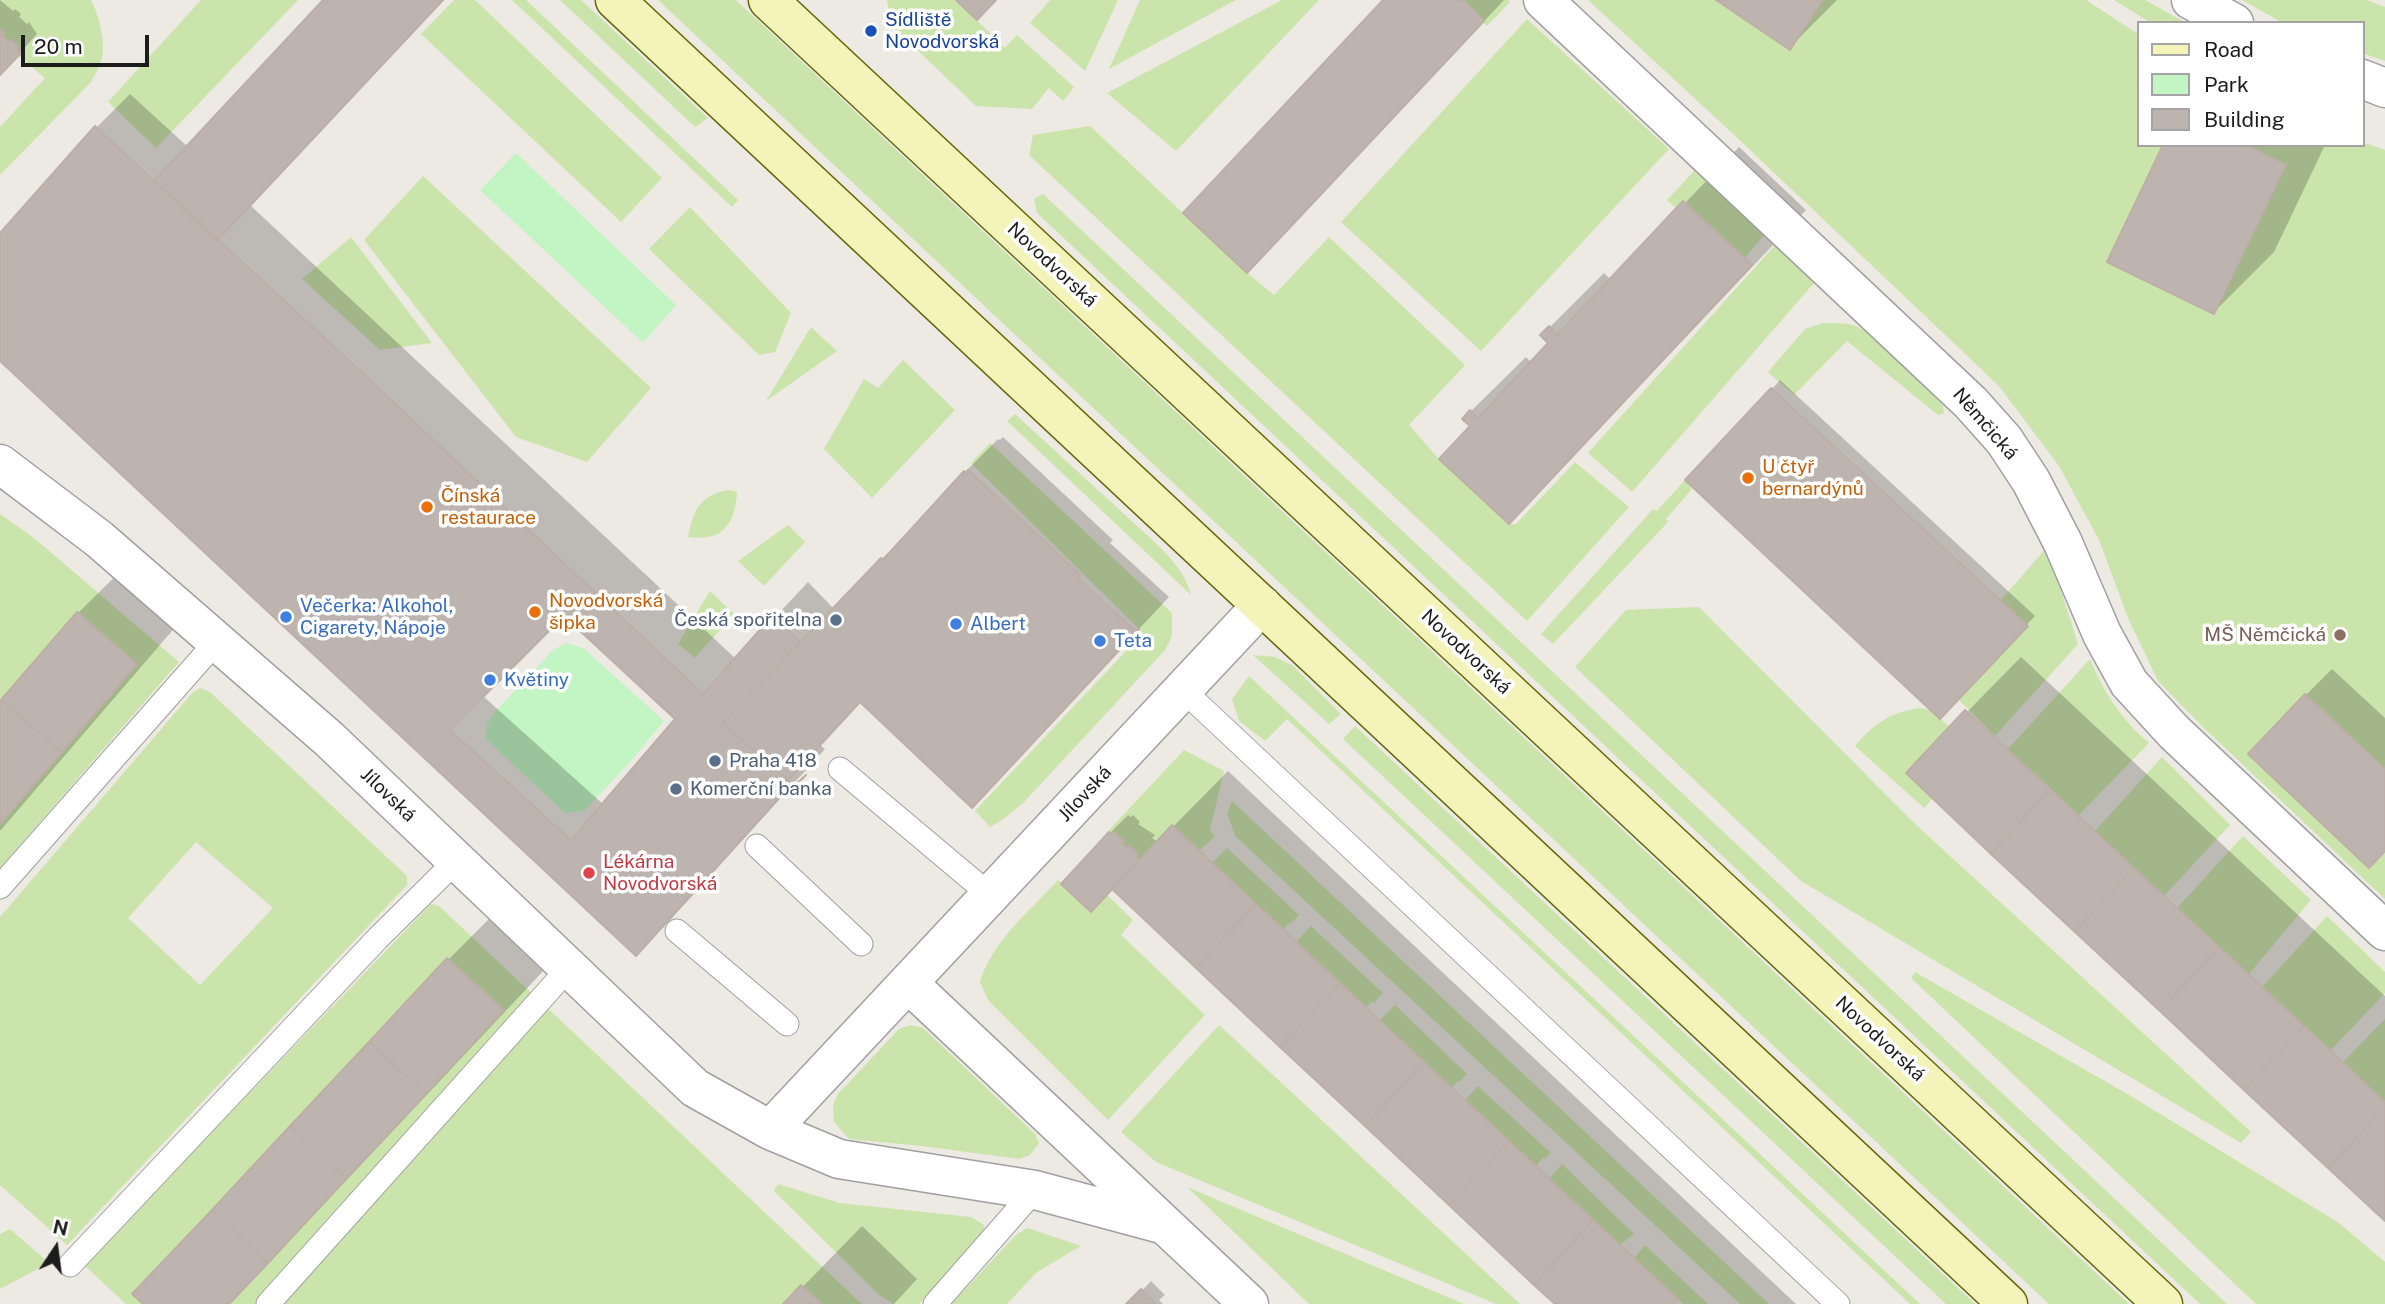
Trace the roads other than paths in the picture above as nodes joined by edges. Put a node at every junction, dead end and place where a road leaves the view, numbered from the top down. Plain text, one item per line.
1 (615, 0) edge
2 (768, 0) edge
3 (1544, 0) edge
4 (2192, 0) edge
5 (2230, 21) edge
6 (2364, 80) edge
7 (2385, 88) edge
8 (0, 464) edge
9 (1262, 605) junction
10 (217, 641) junction
11 (1182, 690) junction
12 (841, 769) dead end
13 (757, 846) dead end
14 (456, 861) junction
15 (0, 887) edge
16 (990, 895) junction
17 (677, 931) dead end
18 (2385, 931) edge
19 (861, 944) dead end
20 (568, 969) junction
21 (908, 983) junction
22 (787, 1024) dead end
23 (770, 1130) junction
24 (1035, 1190) junction
25 (1165, 1225) junction
26 (70, 1265) dead end
27 (268, 1304) edge
28 (935, 1304) edge
29 (1249, 1304) edge
30 (1838, 1304) edge
31 (2008, 1304) edge
32 (2163, 1304) edge

1 - 9 main road
2 - 32 main road, Novodvorská
3 - 18 street, Němčická
4 - 5 street
6 - 7 street
8 - 10 street, Jílovská
9 - 11 street, Jílovská
9 - 31 main road
10 - 14 street, Jílovská
10 - 15 lane
11 - 16 street, Jílovská
11 - 30 lane
12 - 16 lane
13 - 19 lane
14 - 20 street, Jílovská
14 - 26 lane
16 - 21 street, Jílovská
17 - 22 lane
20 - 23 street, Jílovská
20 - 27 lane
21 - 23 street, Jílovská
21 - 25 street, Jílovská
23 - 24 street, Jílovská
24 - 25 street, Jílovská
24 - 28 lane
25 - 29 street, Jílovská

